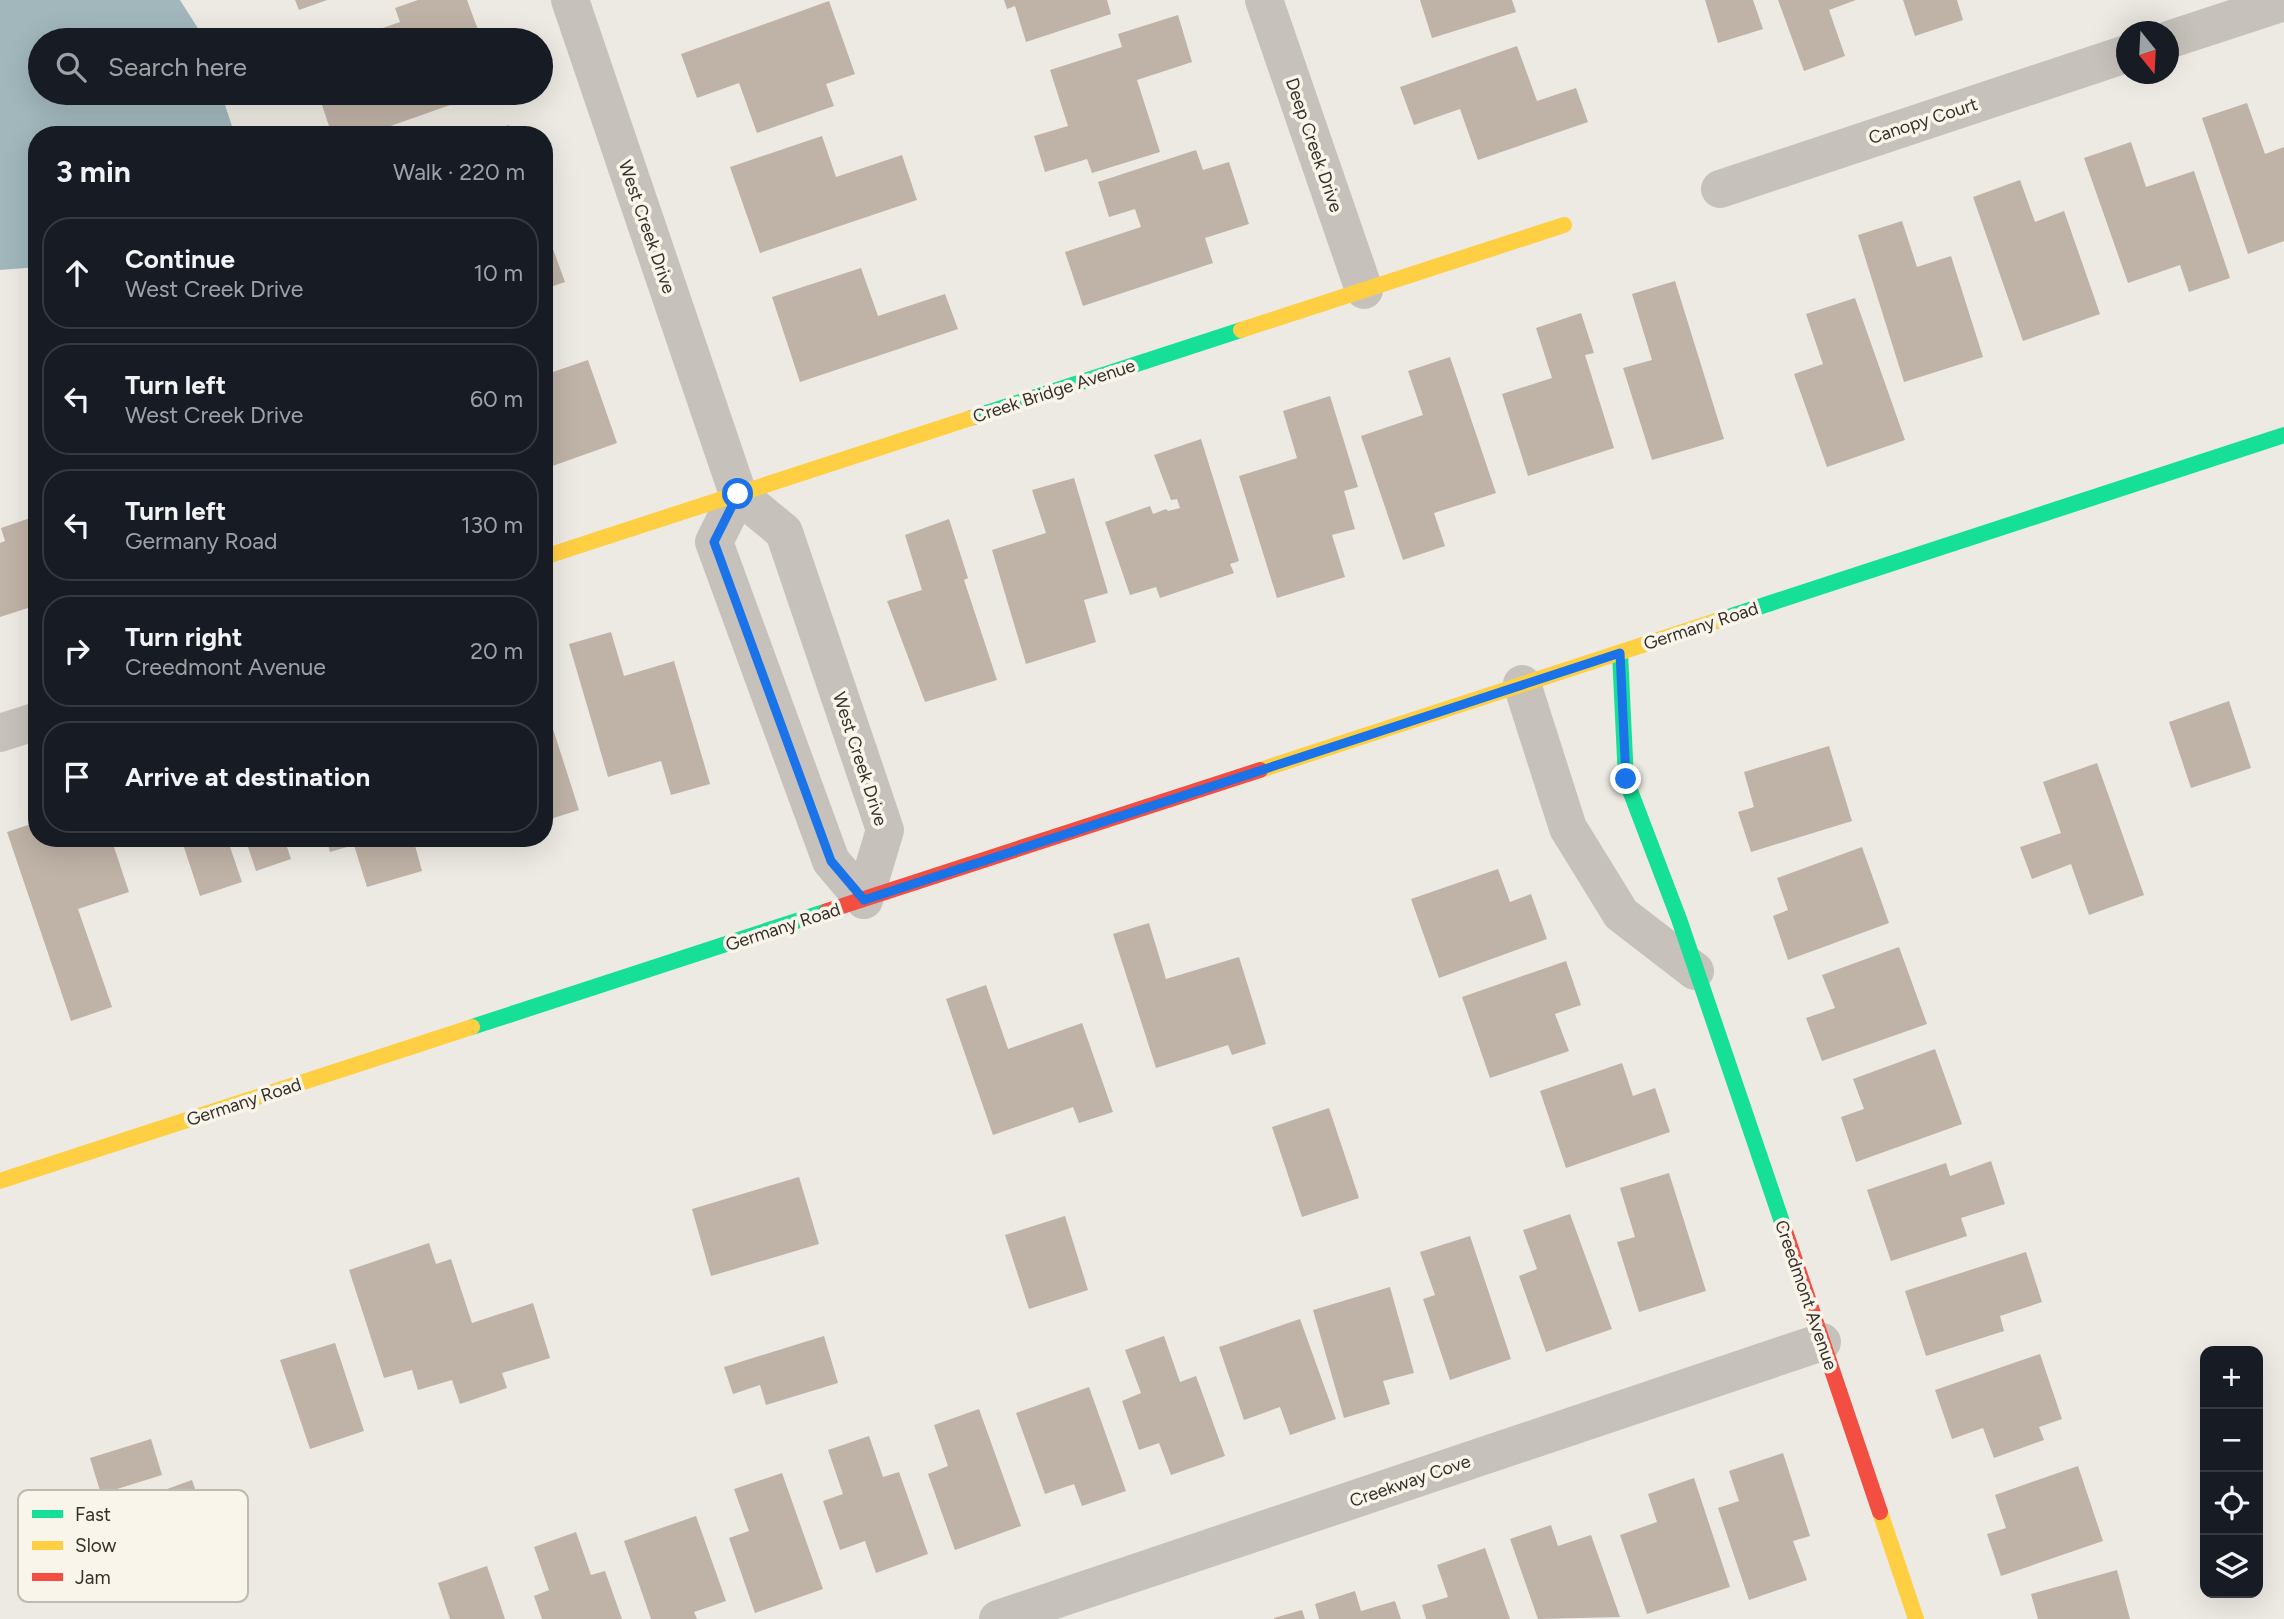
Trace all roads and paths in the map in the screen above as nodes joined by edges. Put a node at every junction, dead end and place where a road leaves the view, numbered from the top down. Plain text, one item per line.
1 (570, 0) edge
2 (1264, 0) edge
3 (2284, 2) edge
4 (2179, 36) edge
5 (2116, 57) edge
6 (1720, 189) dead end
7 (1564, 225) dead end
8 (1364, 290) junction
9 (2284, 435) edge
10 (738, 494) junction
11 (553, 553) edge
12 (1620, 653) junction
13 (1522, 684) junction
14 (28, 724) edge
15 (0, 733) edge
16 (864, 900) junction
17 (1695, 971) junction
18 (0, 1181) edge
19 (1822, 1342) junction
20 (998, 1619) edge
21 (1916, 1619) edge

1 - 10 street, West Creek Drive
2 - 8 street, Deep Creek Drive
3 - 4 street
5 - 6 street, Canopy Court
7 - 8 main road, Creek Bridge Avenue
8 - 10 main road, Creek Bridge Avenue
9 - 12 main road, Germany Road
10 - 11 main road, Creek Bridge Avenue
10 - 16 street
10 - 16 street, West Creek Drive
12 - 13 main road, Germany Road
12 - 17 main road, Creedmont Avenue
13 - 16 main road, Germany Road
13 - 17 street
14 - 15 street
16 - 18 main road, Germany Road
17 - 19 main road, Creedmont Avenue
19 - 20 street, Creekway Cove
19 - 21 main road, Creedmont Avenue

